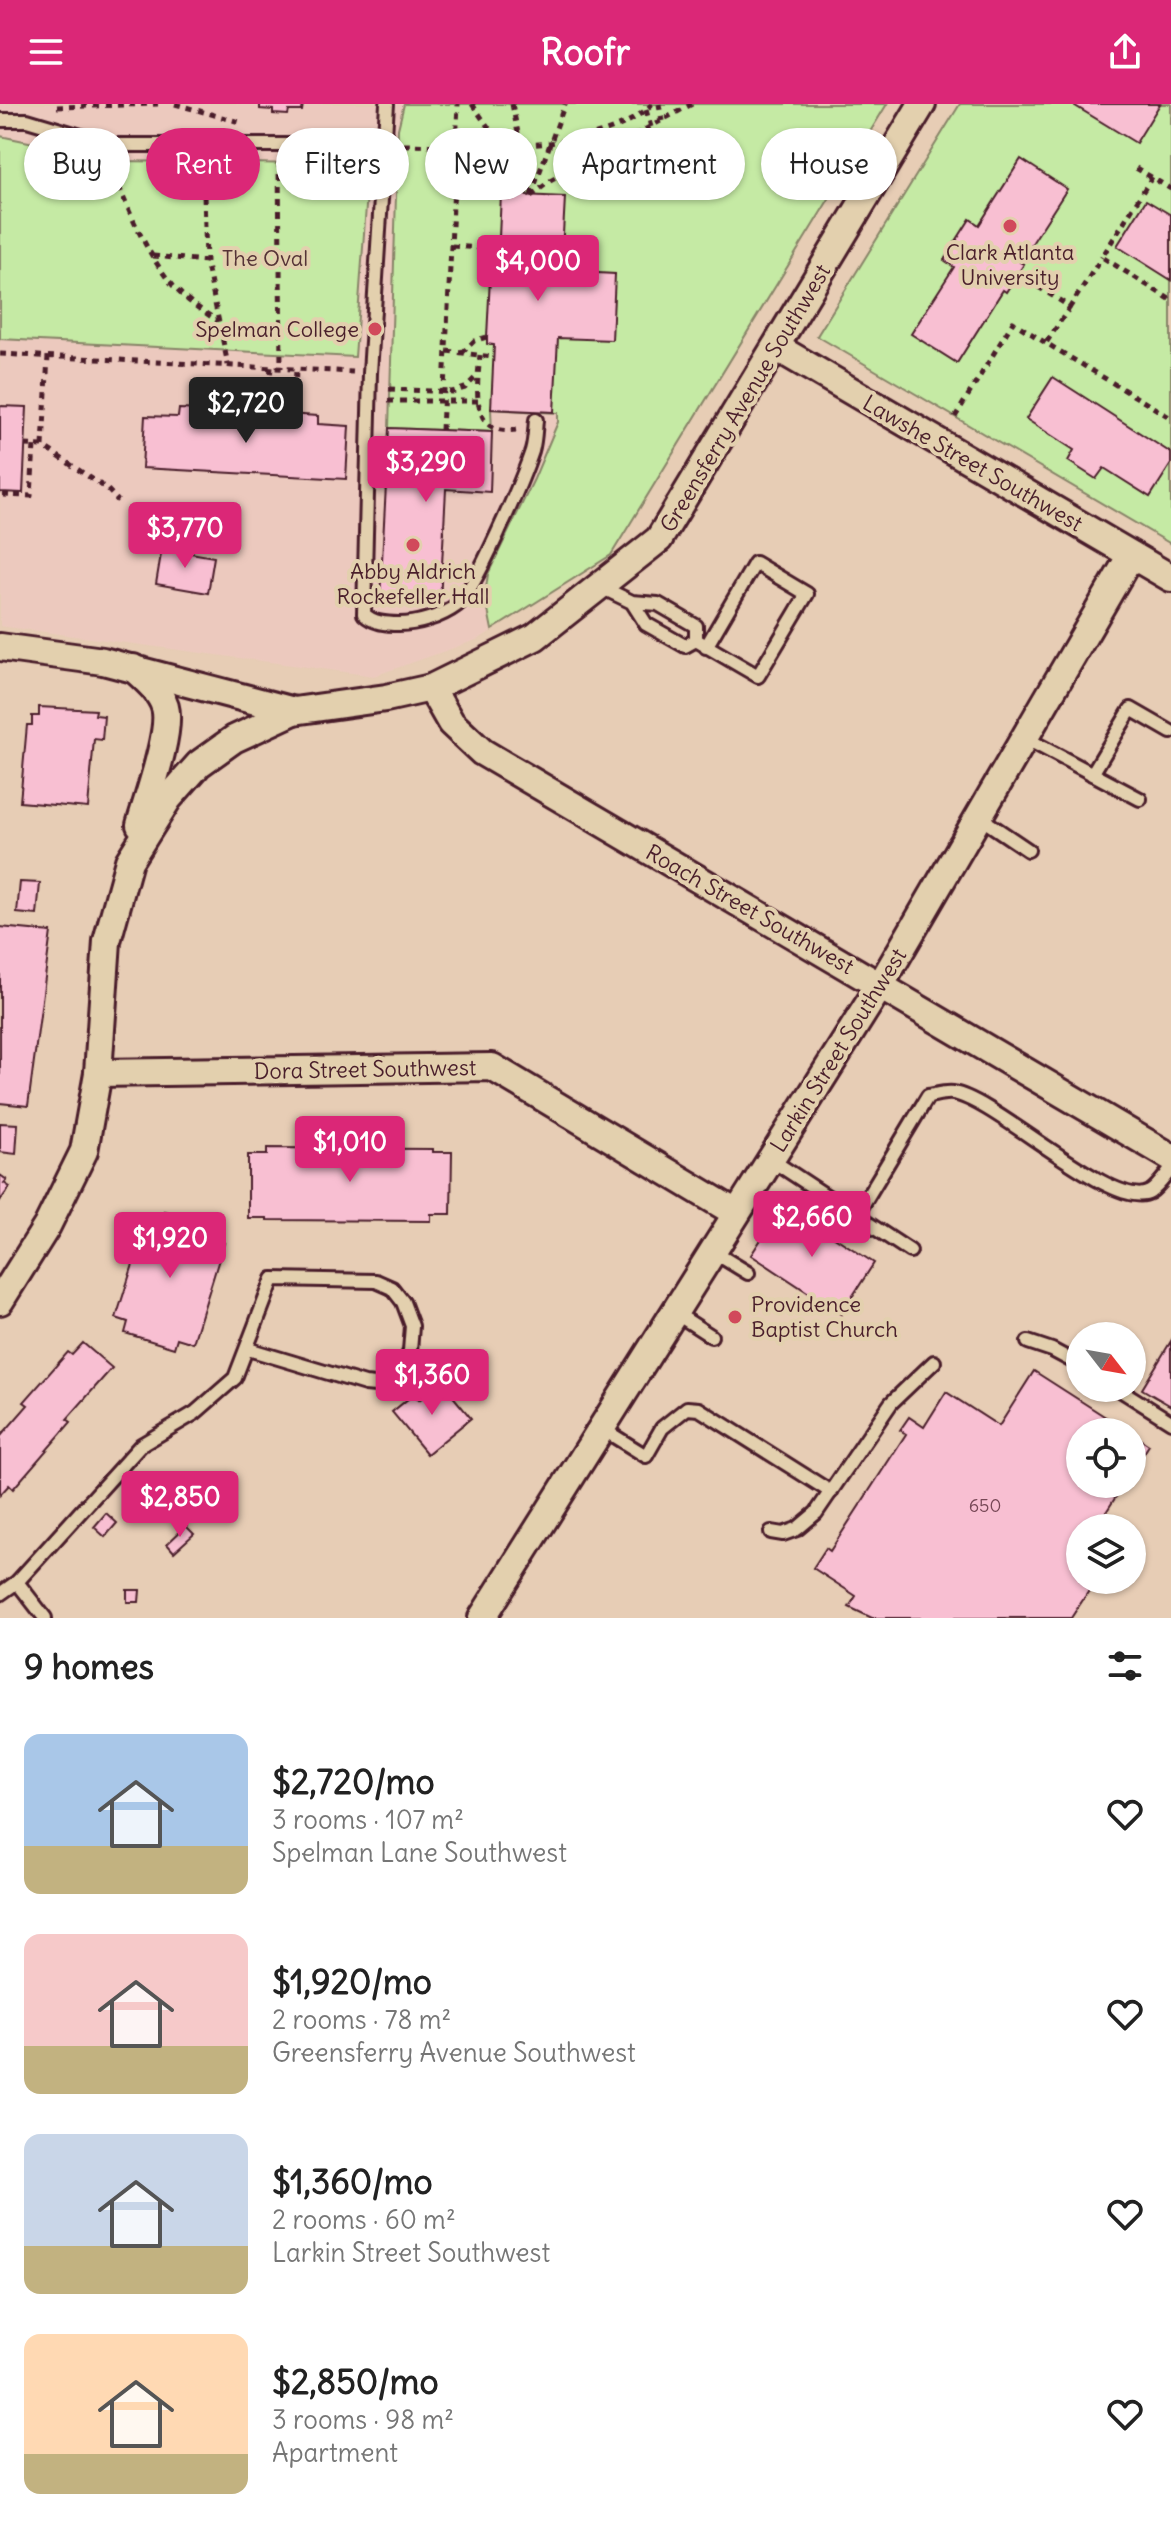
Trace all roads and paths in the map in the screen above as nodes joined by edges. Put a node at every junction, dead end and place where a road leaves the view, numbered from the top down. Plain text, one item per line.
1 (158, 104) edge
2 (175, 104) edge
3 (387, 104) edge
4 (458, 104) edge
5 (472, 104) edge
6 (512, 104) edge
7 (565, 104) edge
8 (652, 104) edge
9 (659, 104) edge
10 (692, 104) edge
11 (922, 104) edge
12 (100, 105) edge
13 (53, 107) dead end
14 (646, 110) junction
15 (0, 120) edge
16 (662, 121) junction
17 (250, 123) dead end
18 (651, 127) junction
19 (54, 128) edge
20 (385, 128) edge
21 (457, 128) edge
22 (489, 128) edge
23 (516, 128) edge
24 (537, 143) edge
25 (550, 143) junction
26 (130, 145) edge
27 (276, 145) edge
28 (1136, 168) dead end
29 (537, 176) edge
30 (1152, 177) junction
31 (537, 189) edge
32 (1171, 189) edge
33 (127, 200) edge
34 (204, 200) edge
35 (279, 200) edge
36 (380, 200) edge
37 (454, 200) edge
38 (451, 246) junction
39 (498, 249) dead end
40 (153, 256) junction
41 (1102, 257) junction
42 (206, 261) junction
43 (1018, 274) dead end
44 (1171, 300) edge
45 (1070, 307) junction
46 (218, 321) junction
47 (487, 337) dead end
48 (1046, 343) junction
49 (776, 347) junction
50 (446, 351) junction
51 (461, 353) junction
52 (0, 354) edge
53 (480, 355) junction
54 (48, 356) junction
55 (493, 357) dead end
56 (228, 365) junction
57 (271, 367) junction
58 (281, 368) junction
59 (296, 369) junction
60 (370, 373) junction
61 (478, 376) junction
62 (444, 391) junction
63 (369, 394) junction
64 (479, 401) junction
65 (443, 402) junction
66 (294, 414) dead end
67 (955, 417) dead end
68 (1171, 418) edge
69 (536, 420) joint
70 (266, 421) dead end
71 (442, 430) dead end
72 (25, 445) dead end
73 (34, 445) junction
74 (43, 446) junction
75 (2, 495) edge
76 (118, 501) dead end
77 (1131, 555) junction
78 (1171, 578) edge
79 (601, 587) junction
80 (632, 602) junction
81 (701, 643) junction
82 (0, 647) edge
83 (133, 668) junction
84 (431, 688) junction
85 (294, 711) junction
86 (1171, 732) edge
87 (1025, 738) junction
88 (1092, 774) junction
89 (1140, 799) dead end
90 (979, 817) junction
91 (1028, 850) dead end
92 (129, 861) junction
93 (880, 986) junction
94 (98, 1073) junction
95 (1171, 1157) edge
96 (770, 1159) junction
97 (1171, 1169) edge
98 (736, 1213) junction
99 (856, 1216) junction
100 (712, 1251) junction
101 (910, 1251) dead end
102 (748, 1273) dead end
103 (0, 1301) edge
104 (674, 1312) junction
105 (711, 1336) dead end
106 (1028, 1342) dead end
107 (248, 1349) junction
108 (1066, 1358) edge
109 (934, 1362) dead end
110 (1139, 1402) edge
111 (1171, 1422) edge
112 (601, 1428) junction
113 (831, 1492) junction
114 (771, 1532) dead end
115 (17, 1582) junction
116 (0, 1594) edge
117 (45, 1618) edge
118 (482, 1618) edge

1 - 12 path
2 - 17 path
3 - 20 lane
4 - 21 path
5 - 22 path
6 - 23 path
7 - 25 path
8 - 14 path
9 - 16 path
10 - 16 path
11 - 49 street, Greensferry Avenue Southwest
12 - 13 path
14 - 18 path
14 - 25 path
15 - 19 lane
16 - 18 path
18 - 31 path
24 - 25 path
25 - 29 path
26 - 27 lane
28 - 30 path
30 - 32 path
30 - 41 path
33 - 40 path
34 - 42 path
35 - 58 path
36 - 60 lane
37 - 38 path
38 - 39 path
38 - 50 path
40 - 42 path
40 - 46 path
41 - 44 path
41 - 45 path
42 - 46 path
43 - 45 path
45 - 48 path
46 - 56 path
47 - 51 path
48 - 67 path
48 - 68 path
49 - 77 street, Lawshe Street Southwest
49 - 79 street, Greensferry Avenue Southwest
50 - 51 path
50 - 62 path
51 - 53 path
52 - 54 path
53 - 55 path
53 - 61 path
54 - 56 path
54 - 74 path
56 - 57 path
57 - 58 path
57 - 70 path
58 - 59 path
59 - 60 path
59 - 66 path
60 - 63 lane
61 - 62 path
61 - 64 path
62 - 63 path
62 - 65 path
63 - 65 path
63 - 69 lane
64 - 65 path
64 - 69 path
65 - 71 path
72 - 73 path
73 - 74 path
73 - 75 path
74 - 76 path
77 - 78 street, Lawshe Street Southwest
77 - 87 street, Larkin Street Southwest
79 - 80 lane
79 - 84 street, Greensferry Avenue Southwest
80 - 81 lane
80 - 81 lane
81 - 81 lane
82 - 83 street
83 - 85 street
83 - 92 street
84 - 85 street, Greensferry Avenue Southwest
84 - 93 street, Roach Street Southwest
85 - 92 street
86 - 88 lane
87 - 88 lane
87 - 90 street, Larkin Street Southwest
88 - 89 lane
90 - 91 lane
90 - 93 street, Larkin Street Southwest
92 - 94 street
93 - 95 street, Roach Street Southwest
93 - 96 street, Larkin Street Southwest
94 - 98 street, Dora Street Southwest
94 - 103 street
96 - 98 street, Larkin Street Southwest
96 - 99 lane
97 - 99 lane
98 - 100 street, Larkin Street Southwest
99 - 101 lane
100 - 102 lane
100 - 104 street, Larkin Street Southwest
104 - 105 lane
104 - 112 street, Larkin Street Southwest
106 - 108 lane
107 - 107 lane
107 - 115 lane
109 - 113 lane
110 - 111 lane
112 - 113 lane
112 - 118 street, Larkin Street Southwest
113 - 114 lane
115 - 116 lane
115 - 117 lane

